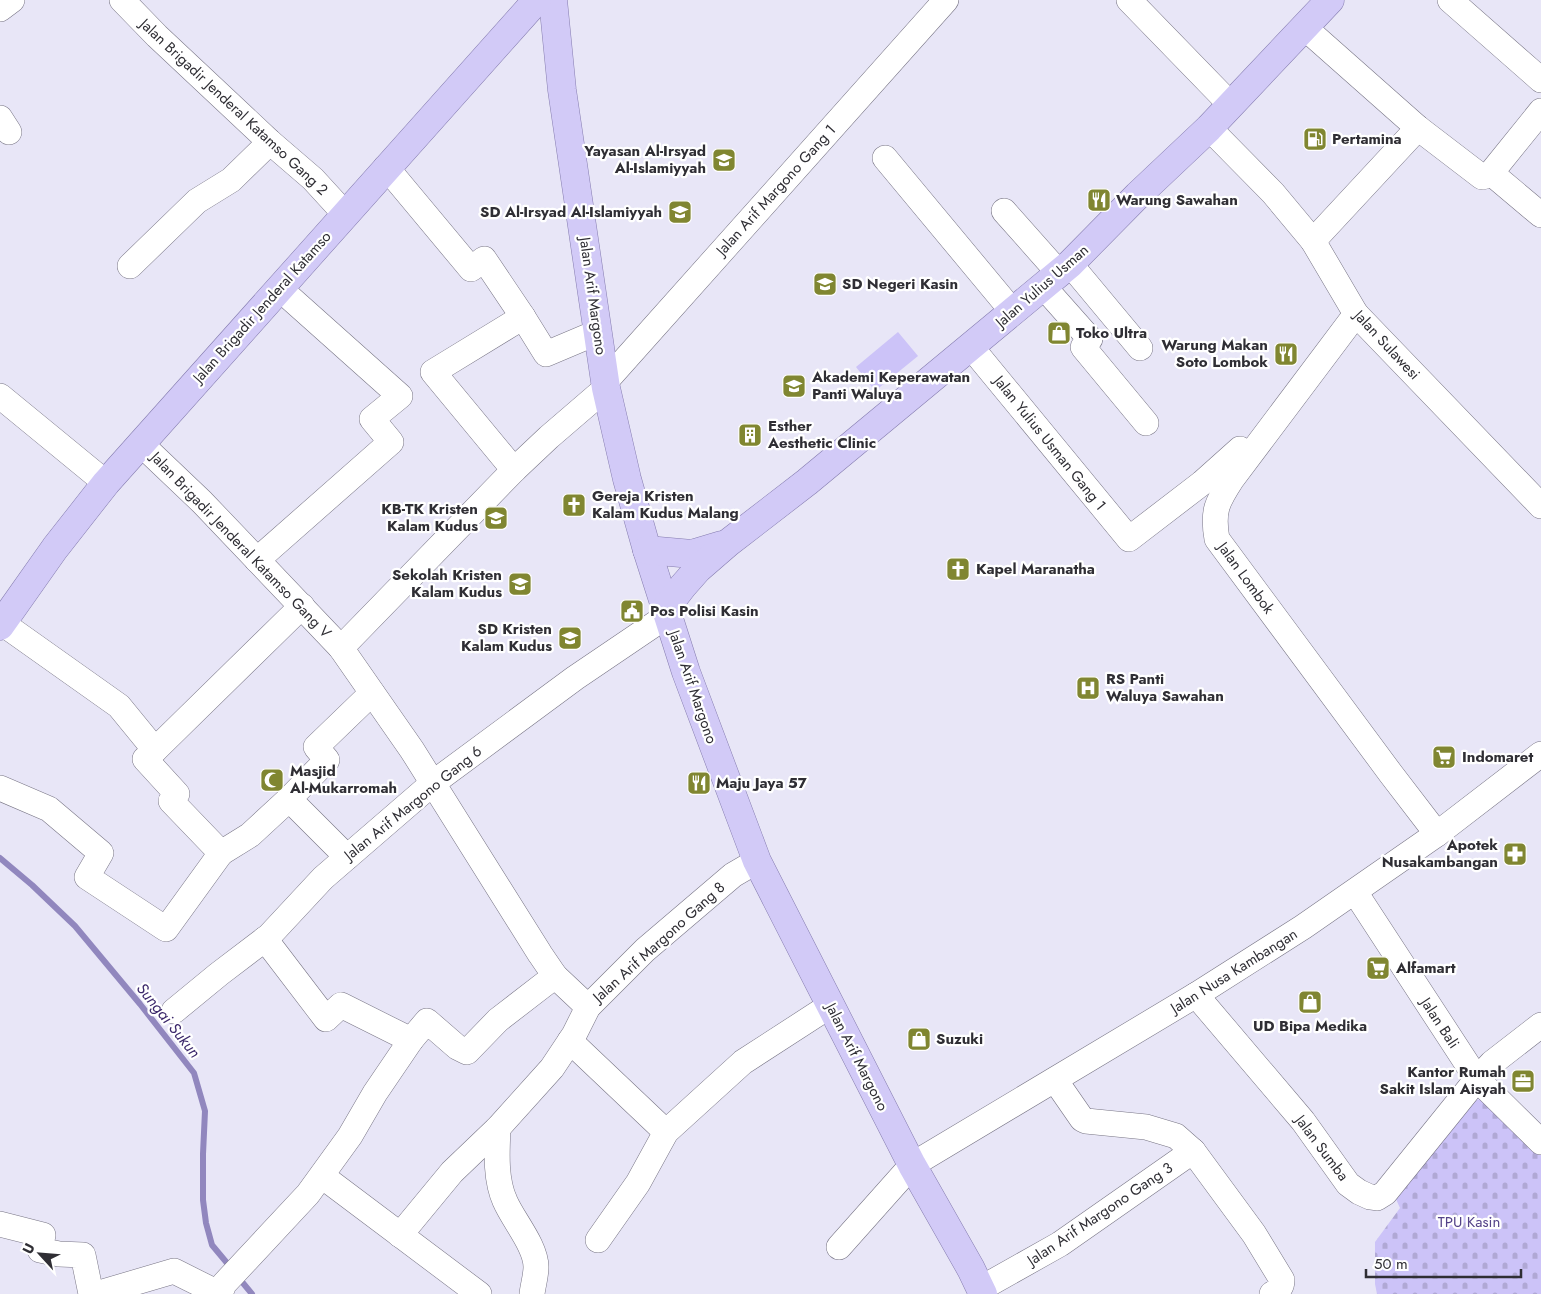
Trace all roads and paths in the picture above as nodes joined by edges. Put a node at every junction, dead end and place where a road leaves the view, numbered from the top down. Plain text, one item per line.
1 (12, 0) edge
2 (122, 0) edge
3 (537, 0) edge
4 (553, 0) edge
5 (946, 0) edge
6 (1129, 0) edge
7 (1330, 0) edge
8 (1450, 0) edge
9 (0, 9) edge
10 (1305, 28) junction
11 (1541, 80) edge
12 (1231, 105) junction
13 (1541, 111) edge
14 (1209, 128) junction
15 (1418, 128) junction
16 (270, 142) junction
17 (885, 158) dead end
18 (386, 167) junction
19 (1491, 173) junction
20 (1004, 211) dead end
21 (345, 214) junction
22 (1541, 215) edge
23 (1314, 241) junction
24 (130, 266) dead end
25 (1057, 274) junction
26 (279, 288) junction
27 (1013, 312) junction
28 (1356, 314) junction
29 (523, 317) junction
30 (598, 332) junction
31 (971, 347) junction
32 (1140, 348) dead end
33 (606, 385) junction
34 (0, 396) edge
35 (1146, 423) dead end
36 (140, 443) junction
37 (514, 470) junction
38 (106, 483) junction
39 (1210, 492) junction
40 (1541, 506) edge
41 (728, 543) junction
42 (647, 550) junction
43 (257, 560) junction
44 (302, 606) junction
45 (667, 612) junction
46 (1, 624) edge
47 (341, 648) junction
48 (372, 693) junction
49 (155, 750) junction
50 (1541, 754) edge
51 (433, 783) junction
52 (0, 788) edge
53 (290, 800) junction
54 (1437, 834) junction
55 (221, 853) junction
56 (347, 857) junction
57 (757, 861) junction
58 (1355, 892) junction
59 (265, 940) junction
60 (556, 976) junction
61 (1196, 995) junction
62 (830, 1005) junction
63 (588, 1006) junction
64 (174, 1011) dead end
65 (1541, 1025) edge
66 (411, 1040) junction
67 (570, 1041) junction
68 (1477, 1079) junction
69 (1055, 1080) junction
70 (498, 1128) junction
71 (666, 1132) junction
72 (1541, 1142) edge
73 (1193, 1152) junction
74 (912, 1164) junction
75 (322, 1176) junction
76 (0, 1224) edge
77 (400, 1235) junction
78 (598, 1240) dead end
79 (839, 1248) dead end
80 (221, 1291) edge
81 (474, 1292) edge
82 (982, 1292) edge
83 (91, 1294) edge
84 (96, 1294) edge
85 (532, 1294) edge
86 (1272, 1294) edge

1 - 9 street
2 - 16 street, Jalan Brigadir Jenderal Katamso Gang 2
3 - 18 main road, Jalan Brigadir Jenderal Katamso
4 - 30 main road, Jalan Arif Margono
5 - 33 street, Jalan Arif Margono Gang 1
6 - 12 street
7 - 10 main road, Jalan Yulius Usman
8 - 11 street
10 - 12 main road, Jalan Yulius Usman
10 - 15 street
12 - 14 main road, Jalan Yulius Usman
13 - 19 street
14 - 23 street, Jalan Sulawesi
14 - 25 main road, Jalan Yulius Usman
15 - 19 street
15 - 23 street
16 - 21 street, Jalan Brigadir Jenderal Katamso Gang 2
16 - 24 street
17 - 27 street
18 - 21 main road, Jalan Brigadir Jenderal Katamso
18 - 29 street
19 - 22 street
20 - 25 street
21 - 26 main road, Jalan Brigadir Jenderal Katamso
23 - 28 street, Jalan Sulawesi
25 - 27 main road, Jalan Yulius Usman
25 - 32 street
25 - 35 street
26 - 36 main road, Jalan Brigadir Jenderal Katamso
26 - 43 street
27 - 31 main road, Jalan Yulius Usman
28 - 39 street, Jalan Lombok
28 - 40 street, Jalan Sulawesi
29 - 30 street
29 - 37 street
30 - 33 main road, Jalan Arif Margono
31 - 39 street, Jalan Yulius Usman Gang 1
31 - 41 main road, Jalan Yulius Usman
33 - 37 street, Jalan Arif Margono Gang 1
33 - 42 main road, Jalan Arif Margono
34 - 38 street
36 - 38 main road, Jalan Brigadir Jenderal Katamso
36 - 43 street, Jalan Brigadir Jenderal Katamso Gang V
37 - 47 street, Jalan Arif Margono Gang 1
38 - 46 main road, Jalan Brigadir Jenderal Katamso
39 - 54 street, Jalan Lombok
41 - 42 main road, Jalan Yulius Usman
41 - 45 main road, Jalan Yulius Usman
42 - 45 main road, Jalan Arif Margono
43 - 44 street, Jalan Brigadir Jenderal Katamso Gang V
44 - 47 street, Jalan Brigadir Jenderal Katamso Gang V
44 - 49 street
45 - 51 street, Jalan Arif Margono Gang 6
45 - 57 main road, Jalan Arif Margono
46 - 49 street
47 - 48 street, Jalan Brigadir Jenderal Katamso Gang V
48 - 51 street, Jalan Brigadir Jenderal Katamso Gang V
48 - 53 street
49 - 55 street
50 - 54 street, Jalan Nusa Kambangan
51 - 56 street, Jalan Arif Margono Gang 6
51 - 60 street, Jalan Brigadir Jenderal Katamso Gang V
52 - 55 street
53 - 55 street
53 - 56 street
54 - 58 street, Jalan Nusa Kambangan
56 - 59 street, Jalan Arif Margono Gang 6
57 - 62 main road, Jalan Arif Margono
57 - 63 street, Jalan Arif Margono Gang 8
58 - 61 street, Jalan Nusa Kambangan
58 - 68 street, Jalan Bali
59 - 64 street, Jalan Arif Margono Gang 6
59 - 66 street
60 - 63 street, Jalan Brigadir Jenderal Katamso Gang V
60 - 66 street
61 - 68 street, Jalan Sumba
61 - 69 street, Jalan Nusa Kambangan
62 - 71 street
62 - 74 main road, Jalan Arif Margono
63 - 67 street, Jalan Arif Margono Gang 8
65 - 68 street, Jalan Sumba
66 - 75 street
67 - 70 street, Jalan Arif Margono Gang 8
67 - 71 street
68 - 72 street, Jalan Bali
69 - 73 street
69 - 74 street, Jalan Nusa Kambangan
70 - 77 street, Jalan Arif Margono Gang 8
70 - 85 street
71 - 78 street
73 - 82 street, Jalan Arif Margono Gang 3
73 - 86 street
74 - 79 street, Jalan Nusa Kambangan
74 - 82 main road, Jalan Arif Margono
75 - 77 street
75 - 80 street
76 - 83 street
77 - 81 street
80 - 84 street

